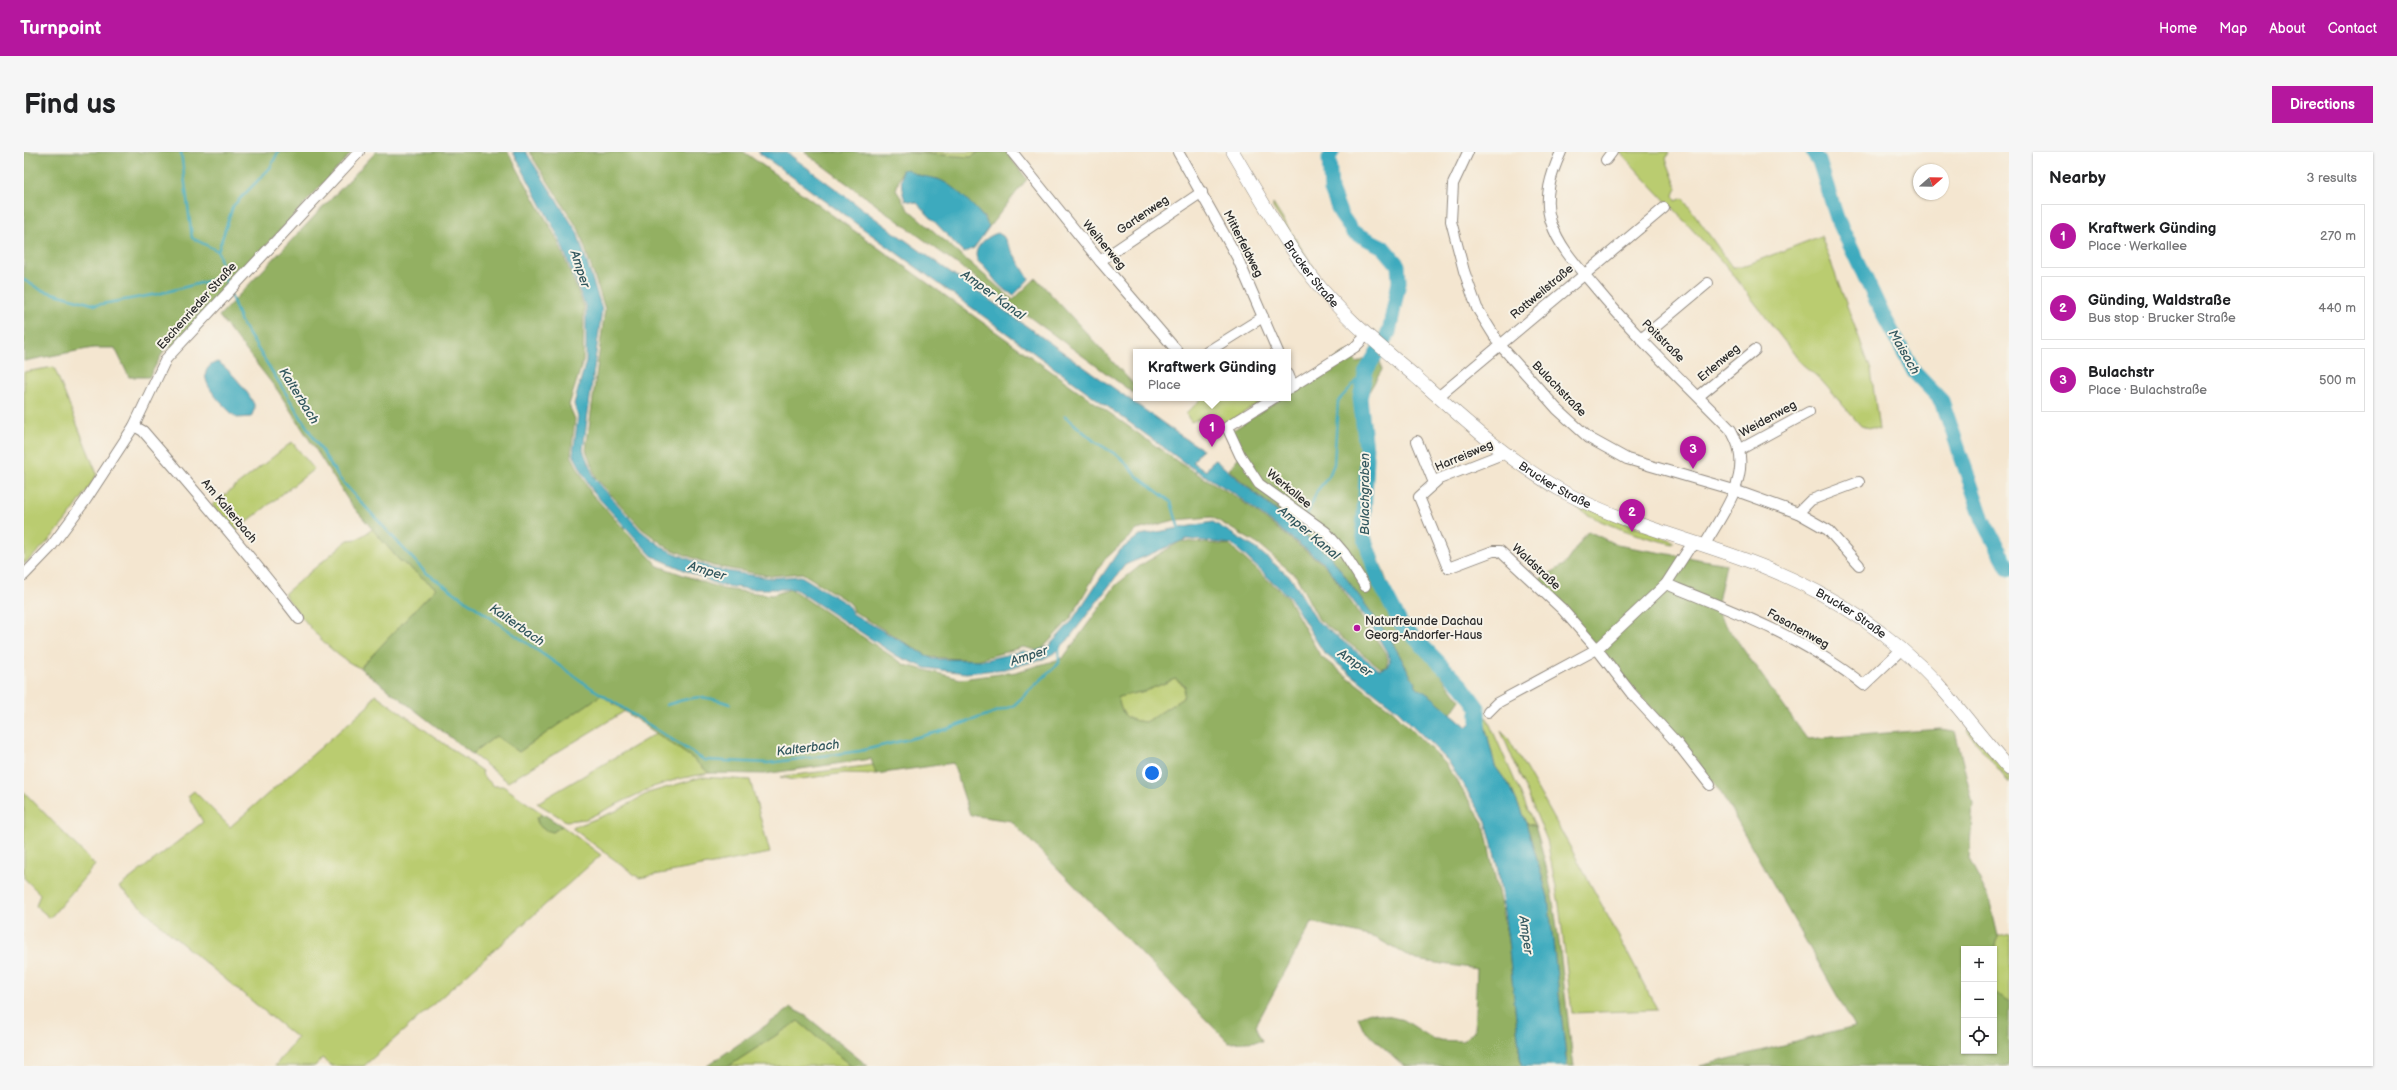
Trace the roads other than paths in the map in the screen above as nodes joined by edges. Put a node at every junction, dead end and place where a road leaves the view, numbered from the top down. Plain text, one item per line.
1 (359, 152) edge
2 (1012, 152) edge
3 (1178, 152) edge
4 (1233, 152) edge
5 (1468, 152) edge
6 (1562, 152) edge
7 (1202, 192) junction
8 (1664, 208) dead end
9 (1100, 261) junction
10 (1584, 274) junction
11 (1708, 283) dead end
12 (1263, 317) junction
13 (1371, 338) junction
14 (1641, 339) junction
15 (1500, 345) junction
16 (1175, 349) edge
17 (1212, 349) edge
18 (1277, 349) edge
19 (1755, 350) dead end
20 (1291, 388) edge
21 (1699, 396) junction
22 (1438, 397) junction
23 (1269, 401) edge
24 (1809, 412) dead end
25 (134, 426) junction
26 (1417, 441) dead end
27 (1739, 450) junction
28 (1505, 453) junction
29 (1859, 482) dead end
30 (1434, 483) junction
31 (1734, 490) junction
32 (1422, 493) joint
33 (1798, 513) junction
34 (1700, 545) junction
35 (1859, 565) dead end
36 (24, 575) edge
37 (1666, 584) junction
38 (1365, 586) dead end
39 (299, 619) dead end
40 (1597, 649) junction
41 (1902, 649) junction
42 (1488, 712) dead end
43 (2009, 770) edge
44 (1710, 785) dead end

1 - 25 street, Eschenrieder Straße
2 - 9 street, Weiherweg
3 - 7 street, Mitterfeldweg
4 - 13 main road, Brucker Straße
5 - 15 street, Bulachstraße
6 - 10 street, Poitstraße
7 - 9 street, Gartenweg
7 - 12 street, Mitterfeldweg
8 - 10 street, Rottweilstraße
9 - 16 street, Weiherweg
10 - 14 street, Poitstraße
10 - 15 street, Rottweilstraße
11 - 14 street
12 - 17 street
12 - 18 street, Mitterfeldweg
13 - 20 street
13 - 22 main road, Brucker Straße
14 - 21 street, Poitstraße
15 - 22 street, Rottweilstraße
15 - 31 street, Bulachstraße
19 - 21 street, Erlenweg
21 - 27 street, Poitstraße
22 - 28 main road, Brucker Straße
23 - 38 street, Werkallee
24 - 27 street, Weidenweg
25 - 36 street, Eschenrieder Straße
25 - 39 street, Am Kalterbach
26 - 30 street, Harreisweg
27 - 31 street, Poitstraße
28 - 30 street, Harreisweg
28 - 34 main road, Brucker Straße
29 - 33 street
30 - 32 street, Harreisweg
31 - 33 street, Bulachstraße
31 - 34 street, Poitstraße
32 - 40 street, Waldstraße
33 - 35 street, Bulachstraße
34 - 37 street
34 - 41 main road, Brucker Straße
37 - 40 street
37 - 41 street, Fasanenweg
40 - 42 street
40 - 44 street, Waldstraße
41 - 43 main road, Brucker Straße

